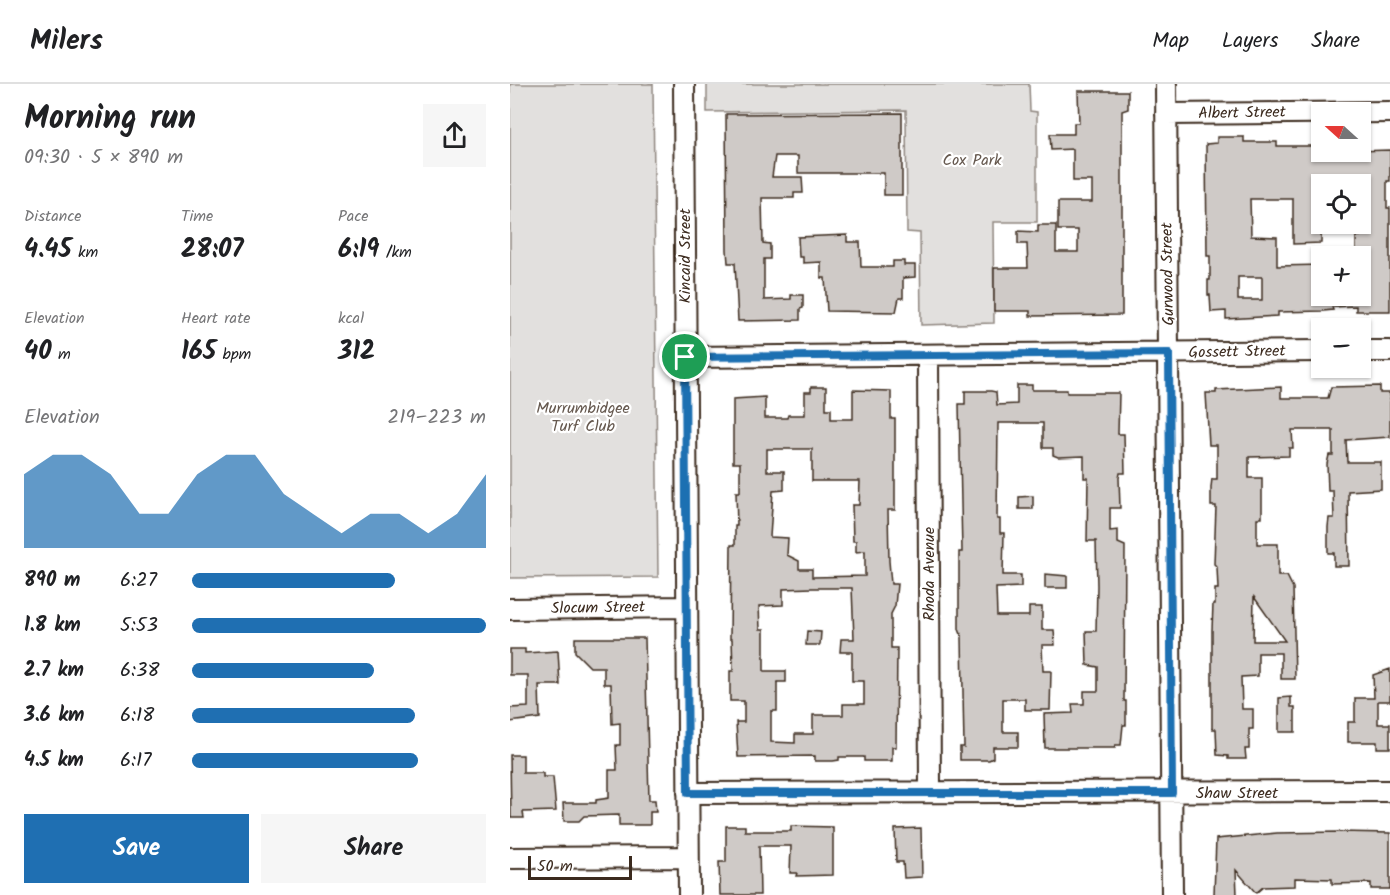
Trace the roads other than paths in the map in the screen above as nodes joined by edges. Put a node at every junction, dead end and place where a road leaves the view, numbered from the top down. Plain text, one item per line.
1 (684, 84) edge
2 (1166, 84) edge
3 (1390, 112) edge
4 (1166, 114) junction
5 (1311, 351) edge
6 (1371, 351) edge
7 (1390, 351) edge
8 (1169, 353) junction
9 (928, 356) junction
10 (685, 357) junction
11 (687, 607) junction
12 (510, 609) edge
13 (1390, 791) edge
14 (930, 792) junction
15 (688, 793) junction
16 (1172, 793) junction
17 (688, 857) junction
18 (510, 858) edge
19 (689, 895) edge
20 (1172, 895) edge

1 - 10 street, Kincaid Street
2 - 4 street, Gurwood Street
3 - 4 street, Albert Street
4 - 8 street, Gurwood Street
5 - 8 street, Gossett Street
6 - 7 street
8 - 9 street, Gossett Street
8 - 16 street, Gurwood Street
9 - 10 street, Gossett Street
9 - 14 street, Rhoda Avenue
10 - 11 street, Kincaid Street
11 - 12 street, Slocum Street
11 - 15 street, Kincaid Street
13 - 16 street, Shaw Street
14 - 15 street, Shaw Street
14 - 16 street, Shaw Street
15 - 17 street, Kincaid Street
16 - 20 street, Gurwood Street
17 - 18 street
17 - 19 street, Kincaid Street

